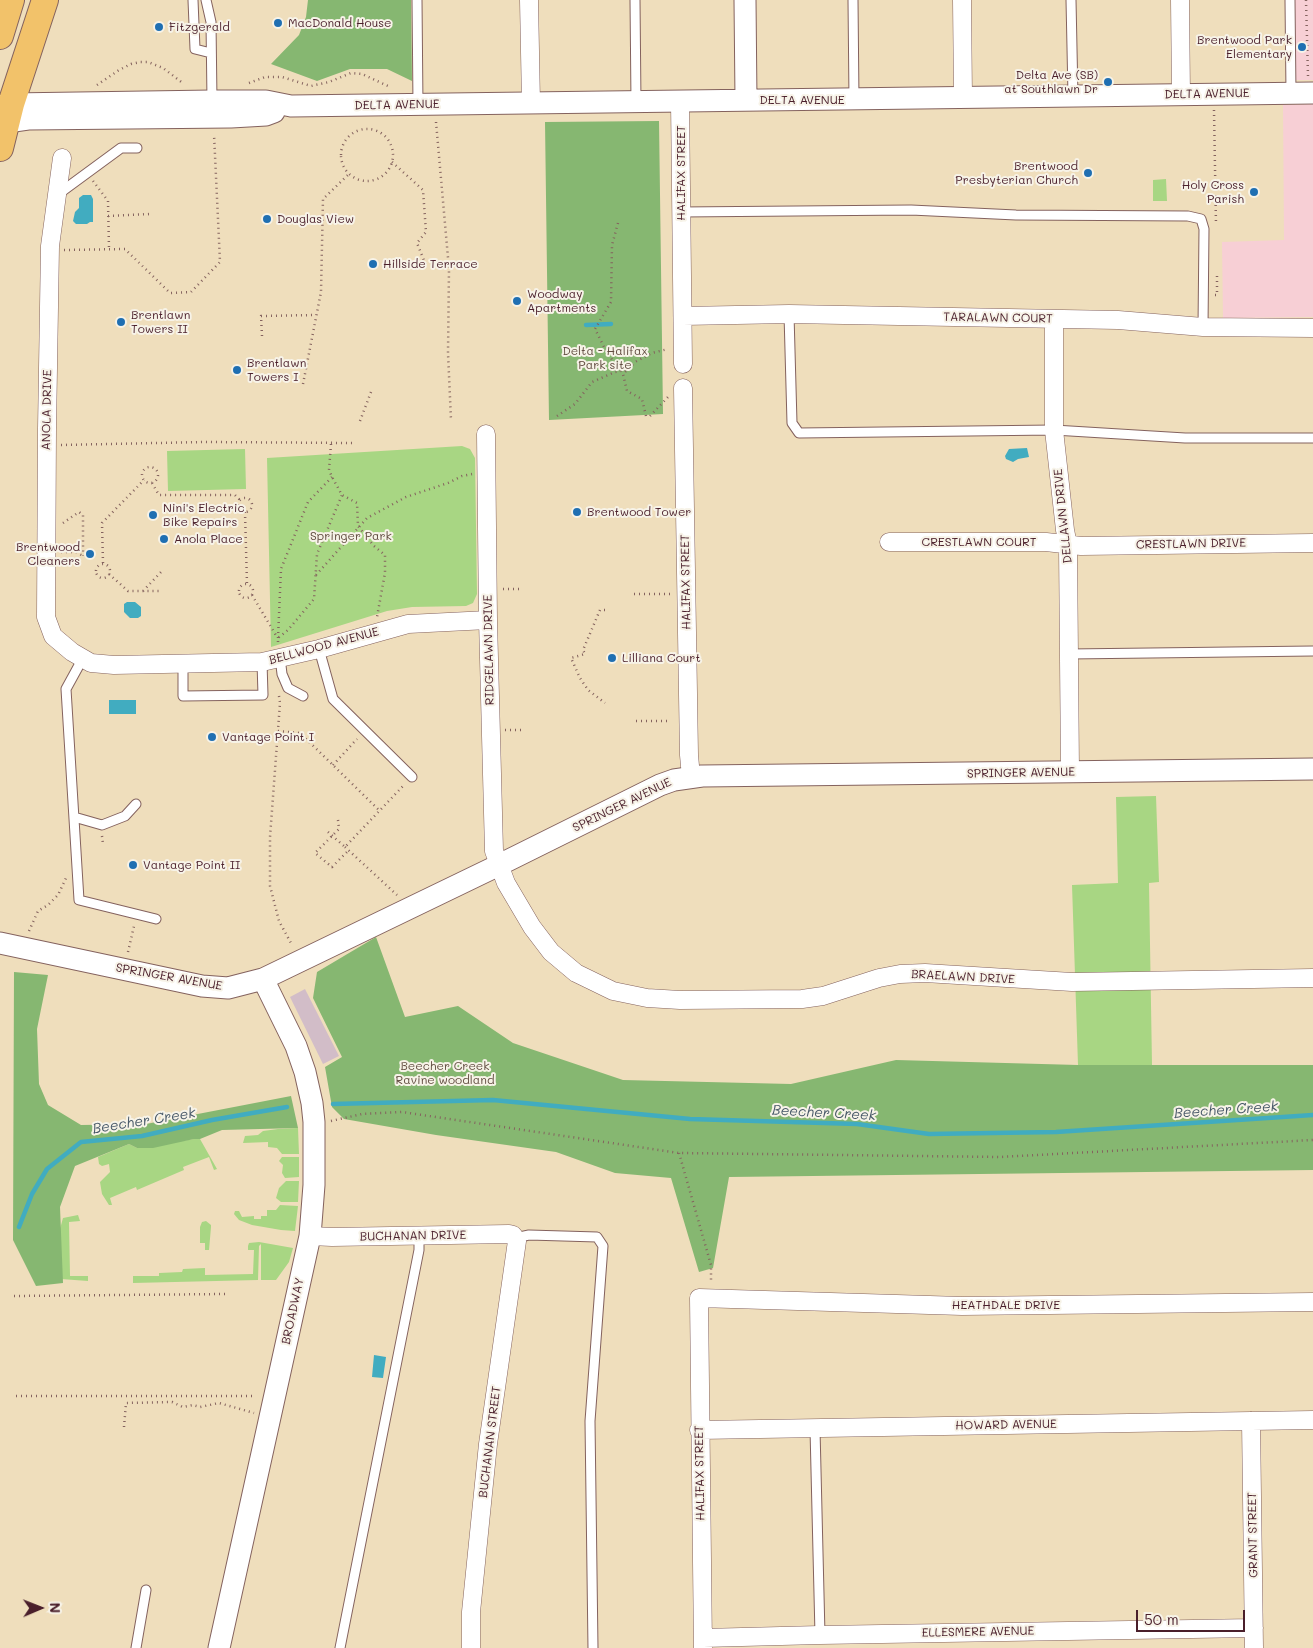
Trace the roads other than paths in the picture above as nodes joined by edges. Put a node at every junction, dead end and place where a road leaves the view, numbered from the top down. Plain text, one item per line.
1 (11, 0) edge
2 (45, 0) edge
3 (193, 0) edge
4 (206, 0) edge
5 (417, 0) edge
6 (529, 0) edge
7 (635, 0) edge
8 (745, 0) edge
9 (853, 0) edge
10 (962, 0) edge
11 (1071, 0) edge
12 (1180, 0) edge
13 (1290, 0) edge
14 (0, 36) edge
15 (211, 53) junction
16 (1310, 86) edge
17 (1291, 93) junction
18 (1181, 95) junction
19 (1073, 96) junction
20 (963, 98) junction
21 (746, 100) junction
22 (854, 100) junction
23 (212, 101) junction
24 (680, 101) junction
25 (636, 102) junction
26 (531, 103) junction
27 (291, 106) junction
28 (427, 110) junction
29 (4, 114) edge
30 (0, 148) edge
31 (137, 148) dead end
32 (62, 158) dead end
33 (57, 195) junction
34 (681, 212) junction
35 (789, 314) junction
36 (683, 316) junction
37 (1054, 319) junction
38 (1203, 327) junction
39 (1313, 328) edge
40 (683, 364) dead end
41 (676, 392) road end
42 (1054, 430) junction
43 (486, 434) dead end
44 (1313, 438) edge
45 (890, 542) dead end
46 (1313, 543) edge
47 (1068, 545) junction
48 (488, 620) junction
49 (319, 649) junction
50 (1313, 651) edge
51 (1069, 654) junction
52 (78, 655) junction
53 (272, 659) junction
54 (183, 663) junction
55 (303, 696) dead end
56 (1313, 769) edge
57 (1070, 772) junction
58 (412, 777) road end
59 (691, 777) junction
60 (136, 804) dead end
61 (74, 817) junction
62 (499, 865) junction
63 (156, 919) dead end
64 (0, 943) edge
65 (1313, 978) edge
66 (263, 979) junction
67 (310, 1236) junction
68 (419, 1236) junction
69 (515, 1238) junction
70 (704, 1299) joint
71 (1313, 1302) edge
72 (1313, 1420) edge
73 (1251, 1421) junction
74 (815, 1429) junction
75 (699, 1430) junction
76 (146, 1590) dead end
77 (1254, 1628) junction
78 (820, 1635) junction
79 (703, 1643) edge
80 (136, 1648) edge
81 (220, 1648) edge
82 (340, 1648) edge
83 (471, 1648) edge
84 (594, 1648) edge
85 (1254, 1648) edge

1 - 14 main road
2 - 29 main road
3 - 15 lane
4 - 15 lane
5 - 28 lane
6 - 26 street
7 - 25 lane
8 - 21 street
9 - 22 lane
10 - 20 street
11 - 19 lane
12 - 18 street
13 - 17 lane
15 - 23 lane
16 - 17 street, DELTA AVENUE
17 - 18 street, DELTA AVENUE
18 - 19 street, DELTA AVENUE
19 - 20 street, DELTA AVENUE
20 - 22 street, DELTA AVENUE
21 - 22 street, DELTA AVENUE
21 - 24 street, DELTA AVENUE
23 - 27 street, DELTA AVENUE
23 - 29 street, DELTA AVENUE
24 - 25 street, DELTA AVENUE
24 - 34 street, HALIFAX STREET
25 - 26 street, DELTA AVENUE
26 - 28 street, DELTA AVENUE
27 - 28 street, DELTA AVENUE
27 - 29 street, DELTA AVENUE
29 - 30 main road
31 - 33 lane
32 - 33 street, ANOLA DRIVE
33 - 52 street, ANOLA DRIVE
34 - 36 street, HALIFAX STREET
34 - 38 lane
35 - 36 street, TARALAWN COURT
35 - 37 street, TARALAWN COURT
35 - 42 lane
36 - 40 street, HALIFAX STREET
37 - 38 street, TARALAWN COURT
37 - 42 street, DELLAWN DRIVE
38 - 39 street, TARALAWN COURT
41 - 59 street, HALIFAX STREET
42 - 44 lane
42 - 47 street, DELLAWN DRIVE
43 - 48 street, RIDGELAWN DRIVE
45 - 47 street, CRESTLAWN COURT
46 - 47 street, CRESTLAWN DRIVE
47 - 51 street, DELLAWN DRIVE
48 - 49 street, BELLWOOD AVENUE
48 - 62 street, RIDGELAWN DRIVE
49 - 53 street, BELLWOOD AVENUE
49 - 58 lane
50 - 51 lane
51 - 57 street, DELLAWN DRIVE
52 - 54 street, BELLWOOD AVENUE
52 - 61 lane
53 - 54 street, BELLWOOD AVENUE
53 - 54 lane
53 - 55 lane
56 - 57 street, SPRINGER AVENUE
57 - 59 street, SPRINGER AVENUE
59 - 62 street, SPRINGER AVENUE
60 - 61 lane
61 - 63 lane
62 - 65 street, BRAELAWN DRIVE
62 - 66 street, SPRINGER AVENUE
64 - 66 street, SPRINGER AVENUE
66 - 67 street, BROADWAY
67 - 68 street, BUCHANAN DRIVE
67 - 81 street, BROADWAY
68 - 69 street, BUCHANAN DRIVE
68 - 82 lane
69 - 83 street, BUCHANAN STREET
69 - 84 lane
70 - 71 street, HEATHDALE DRIVE
70 - 75 street, HALIFAX STREET
72 - 73 street, HOWARD AVENUE
73 - 74 street, HOWARD AVENUE
73 - 77 street, GRANT STREET
74 - 75 street, HOWARD AVENUE
74 - 78 lane
75 - 79 street, HALIFAX STREET
76 - 80 lane
77 - 78 street, ELLESMERE AVENUE
77 - 85 street, GRANT STREET
78 - 79 street, ELLESMERE AVENUE

